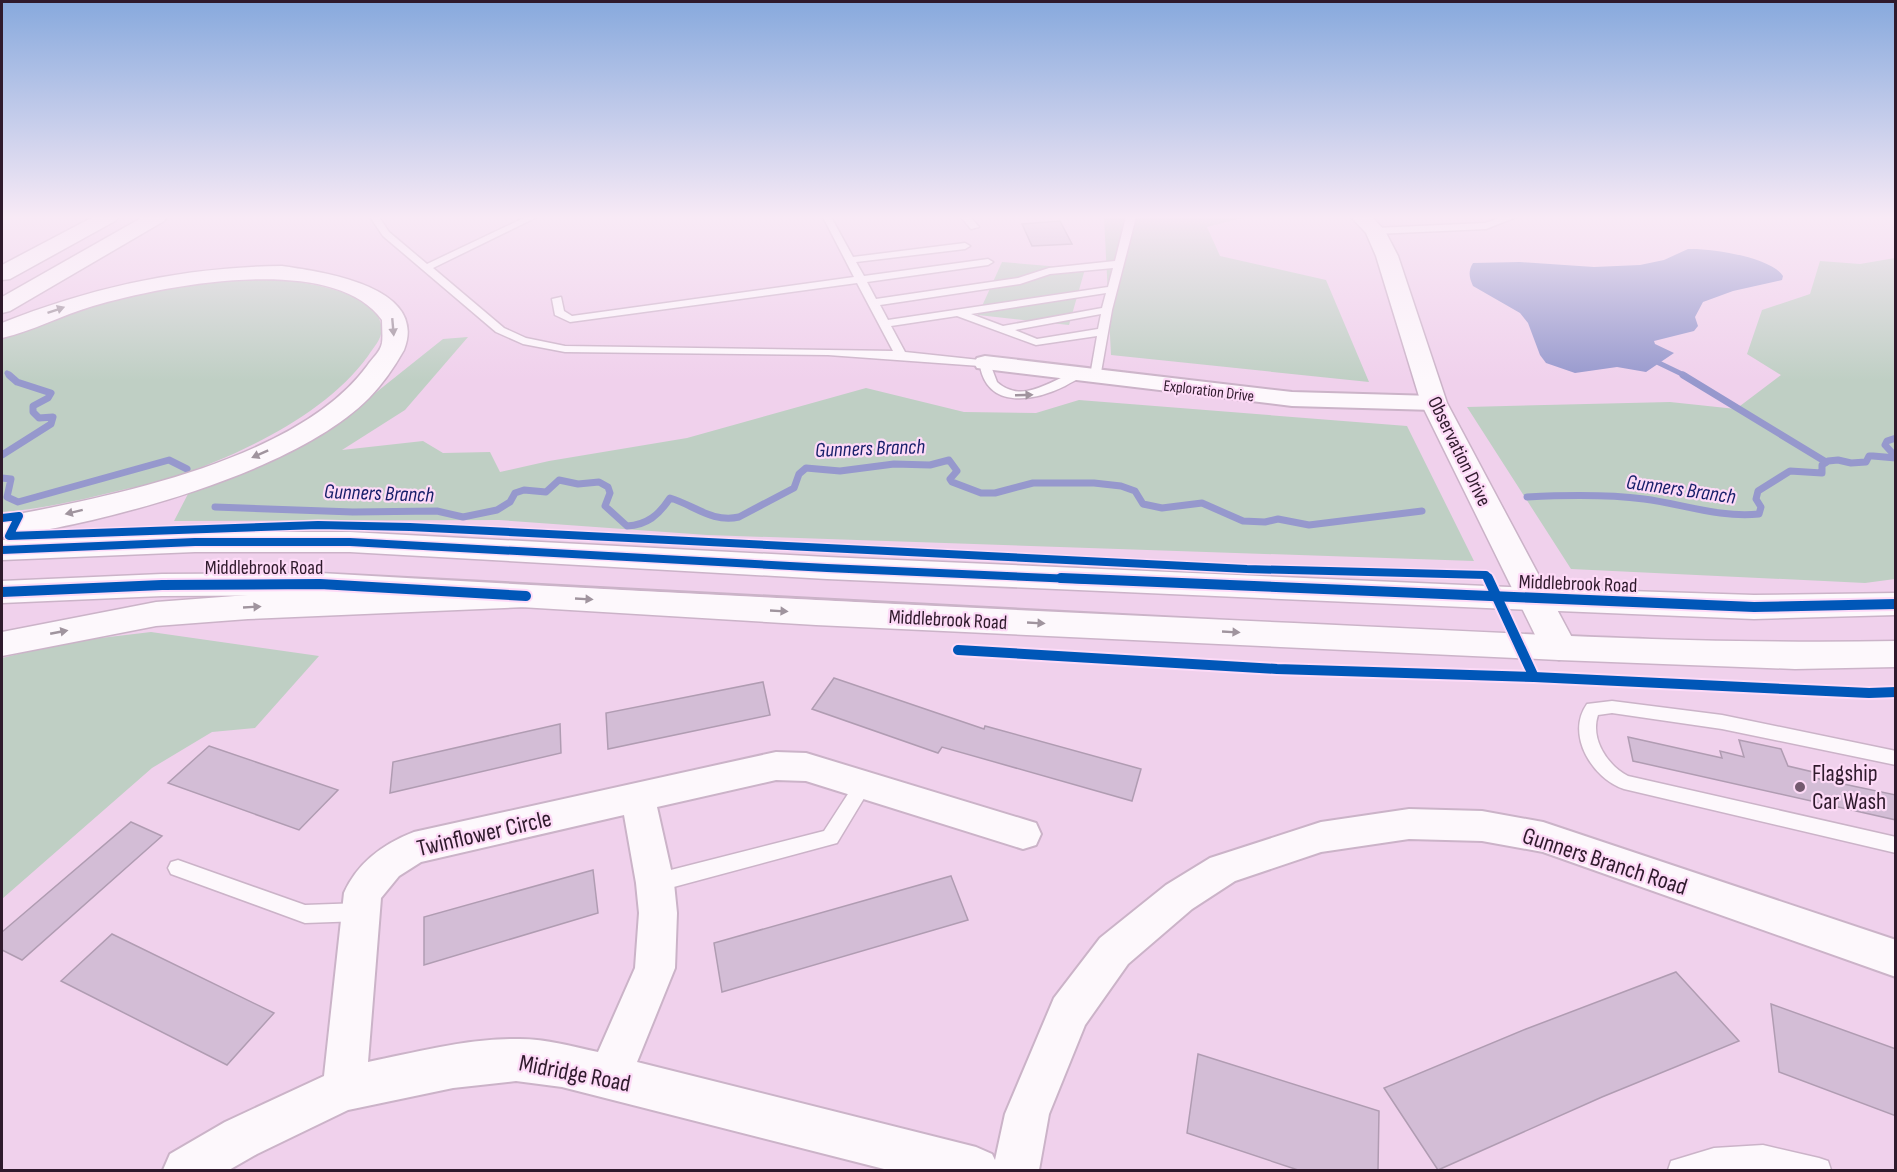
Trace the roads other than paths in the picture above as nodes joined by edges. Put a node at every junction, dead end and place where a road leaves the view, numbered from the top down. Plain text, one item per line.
1 (62, 272) edge
2 (433, 272) edge
3 (856, 272) edge
4 (920, 272) edge
5 (1047, 272) edge
6 (1117, 272) edge
7 (1392, 272) edge
8 (861, 280) junction
9 (1114, 289) junction
10 (557, 299) dead end
11 (873, 303) junction
12 (2, 306) edge
13 (1107, 310) junction
14 (958, 313) junction
15 (885, 324) junction
16 (1002, 329) junction
17 (2, 331) edge
18 (1104, 333) junction
19 (901, 355) junction
20 (985, 363) joint
21 (1088, 375) junction
22 (1434, 403) junction
23 (2, 527) edge
24 (2, 550) edge
25 (2, 592) edge
26 (525, 596) junction
27 (1534, 599) junction
28 (1896, 604) edge
29 (2, 644) edge
30 (1559, 647) junction
31 (1896, 654) edge
32 (1890, 756) edge
33 (863, 785) junction
34 (638, 798) junction
35 (1023, 834) dead end
36 (1896, 845) edge
37 (178, 868) dead end
38 (655, 883) junction
39 (361, 912) junction
40 (1896, 959) edge
41 (609, 1077) junction
42 (344, 1089) junction
43 (186, 1170) edge
44 (976, 1170) edge
45 (1016, 1170) edge
46 (1680, 1170) edge
47 (1819, 1170) edge

1 - 12 main road
2 - 19 lane
3 - 8 lane
4 - 8 lane
5 - 11 lane
6 - 9 lane
7 - 22 main road, Observation Drive
8 - 10 lane
8 - 11 lane
9 - 13 lane
9 - 14 lane
11 - 15 lane
13 - 16 lane
13 - 18 lane
14 - 15 lane
14 - 16 lane
15 - 19 lane
16 - 18 lane
17 -> 23 main road
18 - 21 lane
19 - 20 lane
20 - 21 street, Exploration Drive
21 - 22 street, Exploration Drive
22 - 27 main road, Observation Drive
24 - 27 main road, Middlebrook Road
25 - 26 main road, Middlebrook Road
29 -> 26 main road
26 -> 30 main road, Middlebrook Road
27 - 28 main road, Middlebrook Road
27 - 30 main road, Observation Drive
30 - 31 main road, Middlebrook Road
32 - 36 lane
33 - 34 street, Twinflower Circle
33 - 35 street, Twinflower Circle
33 - 38 lane
34 - 38 street
34 - 39 street, Twinflower Circle
37 - 39 lane
38 - 41 street
39 - 42 street, Twinflower Circle
40 - 45 street, Gunners Branch Road
41 - 42 street, Midridge Road
41 - 44 street, Midridge Road
42 - 43 street, Midridge Road
46 - 47 lane

